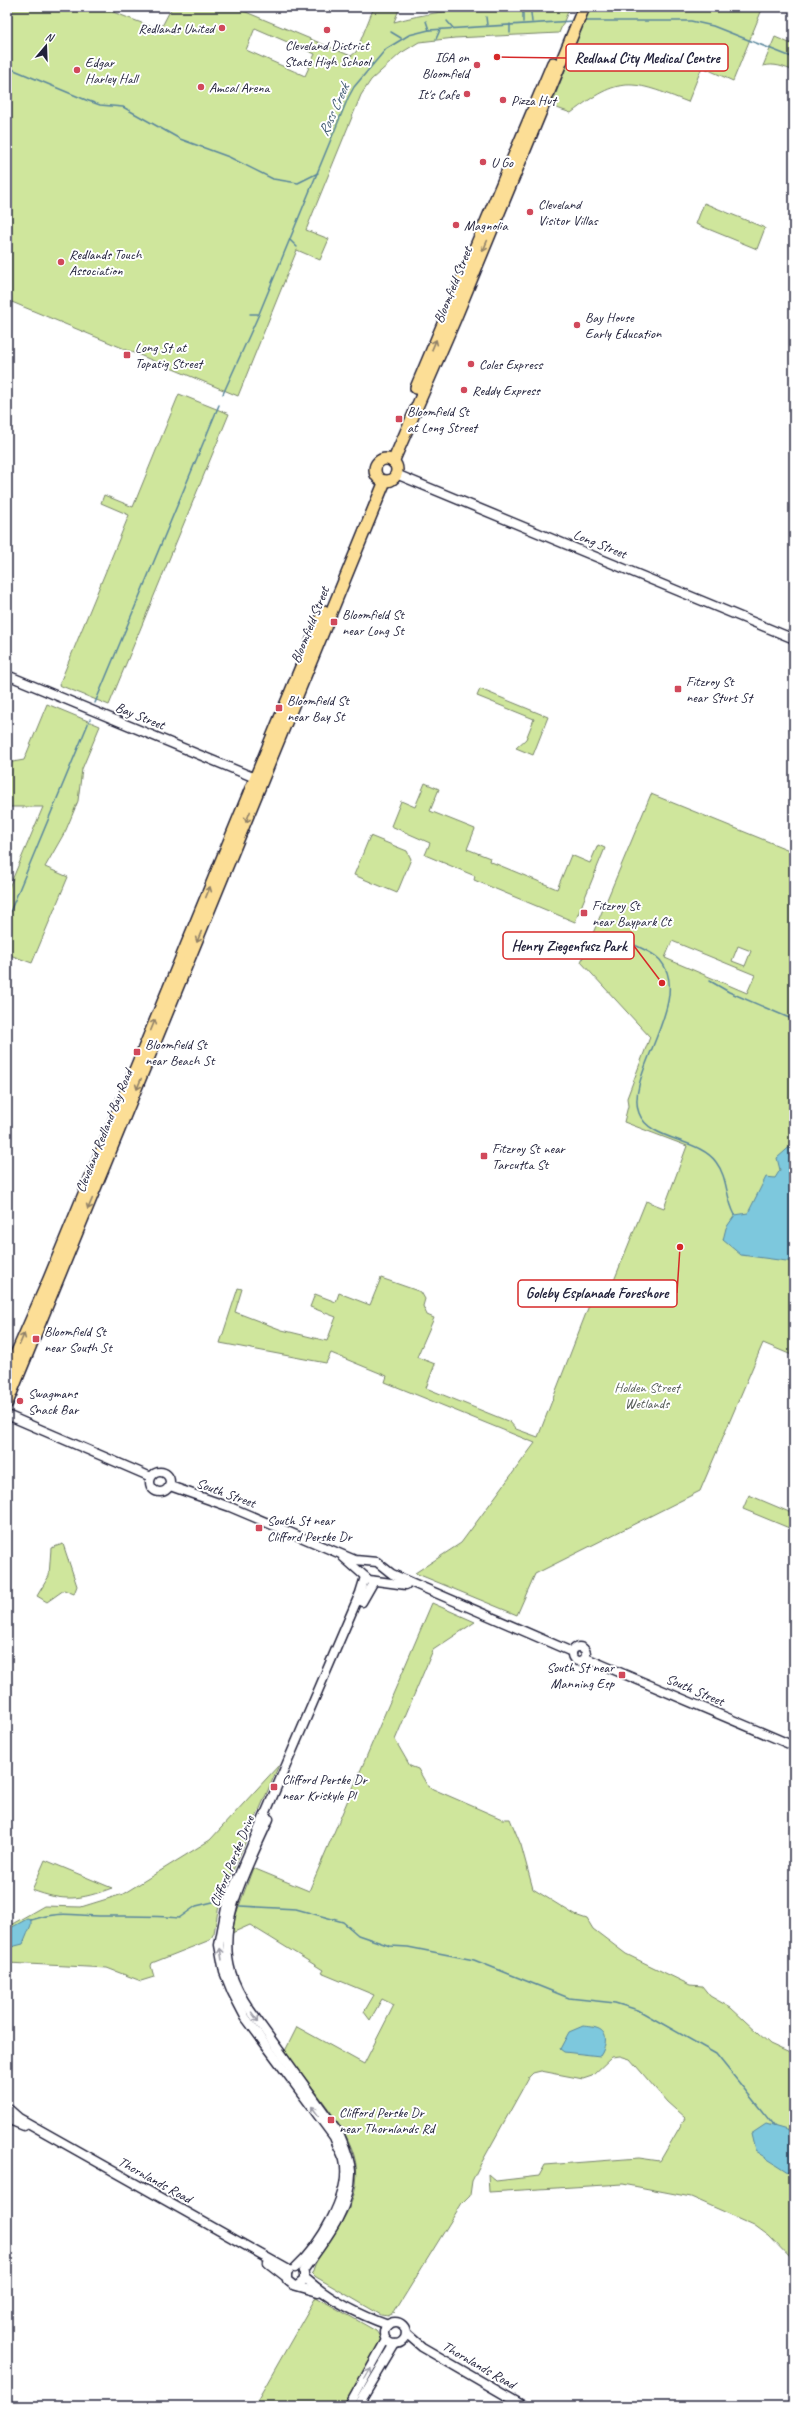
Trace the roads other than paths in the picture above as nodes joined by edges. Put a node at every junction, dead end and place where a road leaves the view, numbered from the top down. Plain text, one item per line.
1 (579, 10) edge
2 (390, 460) junction
3 (396, 474) junction
4 (382, 480) junction
5 (794, 639) edge
6 (7, 675) edge
7 (259, 779) junction
8 (7, 1375) edge
9 (7, 1403) edge
10 (7, 1415) edge
11 (151, 1477) junction
12 (170, 1486) junction
13 (339, 1554) junction
14 (369, 1561) junction
15 (383, 1568) junction
16 (364, 1576) junction
17 (375, 1580) junction
18 (421, 1587) junction
19 (794, 1746) edge
20 (8, 2113) edge
21 (296, 2273) junction
22 (298, 2285) junction
23 (323, 2293) junction
24 (367, 2317) junction
25 (388, 2325) junction
26 (406, 2333) junction
27 (385, 2337) junction
28 (398, 2343) junction
29 (422, 2347) junction
30 (349, 2406) edge
31 (358, 2406) edge
32 (524, 2406) edge

1 - 2 highway, Bloomfield Street
2 - 3 highway
2 - 4 highway, Bloomfield Street
3 - 4 highway
3 - 5 street, Long Street
4 - 7 highway, Bloomfield Street
6 - 7 street, Bay Street
8 -> 7 highway, Cleveland Redland Bay Road
7 -> 9 highway, Cleveland Redland Bay Road
10 - 11 street
11 - 12 street
11 - 12 street, South Street
12 - 13 street, South Street
13 - 14 street, South Street
13 - 16 street, South Street
14 - 15 street, South Street
14 - 16 street
15 - 17 street
15 - 18 street, South Street
16 - 17 street, South Street
21 -> 16 street, Clifford Perske Drive
17 - 18 street, South Street
17 -> 21 street, Clifford Perske Drive
18 - 19 street, South Street
20 - 21 street, Thornlands Road
21 - 22 street
21 - 22 street, Thornlands Road
21 - 23 street, Thornlands Road
22 - 23 street, Thornlands Road
23 - 24 street, Thornlands Road
24 - 25 street, Thornlands Road
24 - 27 street, Thornlands Road
25 - 26 street, Thornlands Road
25 - 27 street
26 - 28 street
26 - 29 street, Thornlands Road
27 - 28 street, Thornlands Road
30 -> 27 street
28 - 29 street, Thornlands Road
28 - 31 street
29 - 32 street, Thornlands Road

